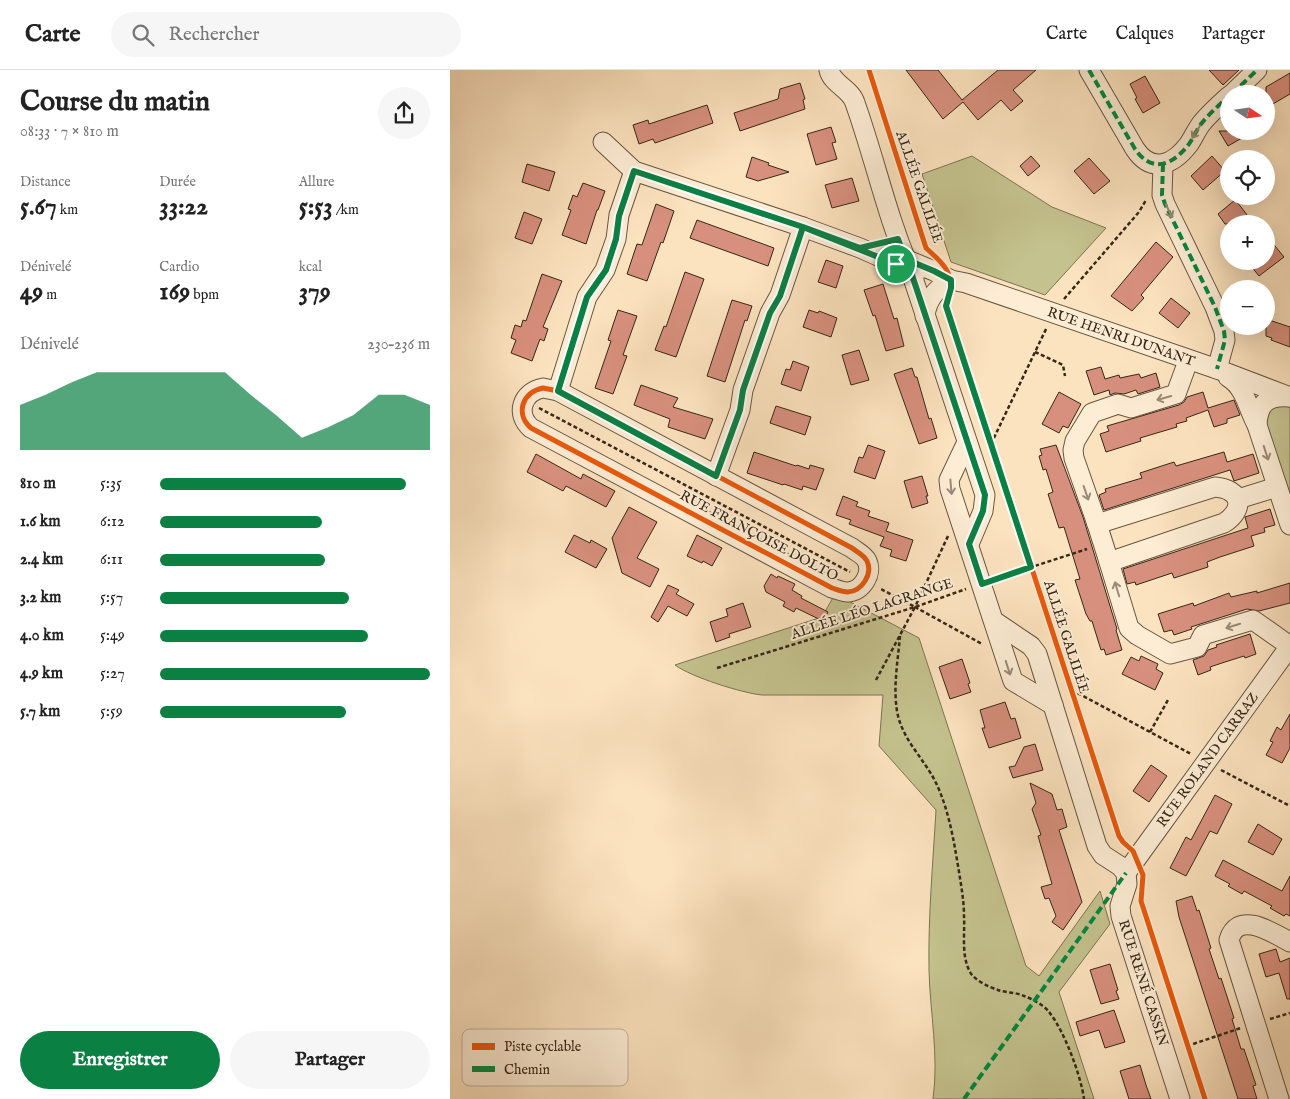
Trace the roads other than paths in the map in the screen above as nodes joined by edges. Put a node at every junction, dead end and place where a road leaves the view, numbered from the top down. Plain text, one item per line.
1 (1089, 70) edge
2 (1257, 70) edge
3 (830, 73) edge
4 (1241, 85) edge
5 (1220, 105) edge
6 (603, 142) dead end
7 (1163, 164) junction
8 (634, 171) junction
9 (803, 227) junction
10 (898, 239) junction
11 (860, 248) junction
12 (908, 265) junction
13 (947, 282) junction
14 (925, 316) junction
15 (1188, 361) junction
16 (1216, 369) junction
17 (558, 391) junction
18 (1290, 397) edge
19 (1257, 424) junction
20 (966, 442) junction
21 (716, 476) junction
22 (1277, 487) junction
23 (1238, 499) junction
24 (1097, 524) junction
25 (1290, 525) edge
26 (969, 544) junction
27 (1109, 562) junction
28 (994, 621) junction
29 (1290, 646) edge
30 (1053, 705) junction
31 (1126, 874) junction
32 (1290, 942) edge
33 (1180, 1099) edge
34 (1279, 1099) edge

1 - 7 street
2 - 4 street
3 - 10 street
5 -> 7 street
6 - 8 street
7 -> 16 street
8 - 9 street, RUE HENRI DUNANT
8 - 17 street
9 - 11 street, RUE HENRI DUNANT
9 - 21 street
10 - 11 street
10 - 12 street
11 - 12 street, RUE HENRI DUNANT
12 - 13 street, RUE HENRI DUNANT
12 - 14 street
13 - 14 street
13 - 15 street, RUE HENRI DUNANT
14 - 20 street
15 - 16 street, RUE HENRI DUNANT
15 -> 24 street
16 - 18 street, RUE HENRI DUNANT
16 - 19 street
17 - 21 street, RUE FRANÇOISE DOLTO
17 - 21 street, RUE FRANÇOISE DOLTO
18 - 19 street, RUE HENRI DUNANT
19 -> 22 street
20 - 26 street
20 -> 26 street
22 - 23 street
22 - 25 street
23 - 24 street
23 - 27 street
24 - 27 street
26 - 28 street
29 -> 27 street
28 - 30 street
28 -> 30 street
29 - 31 street, RUE ROLAND CARRAZ
30 - 31 street
31 - 33 street, RUE RENÉ CASSIN
32 - 34 street

